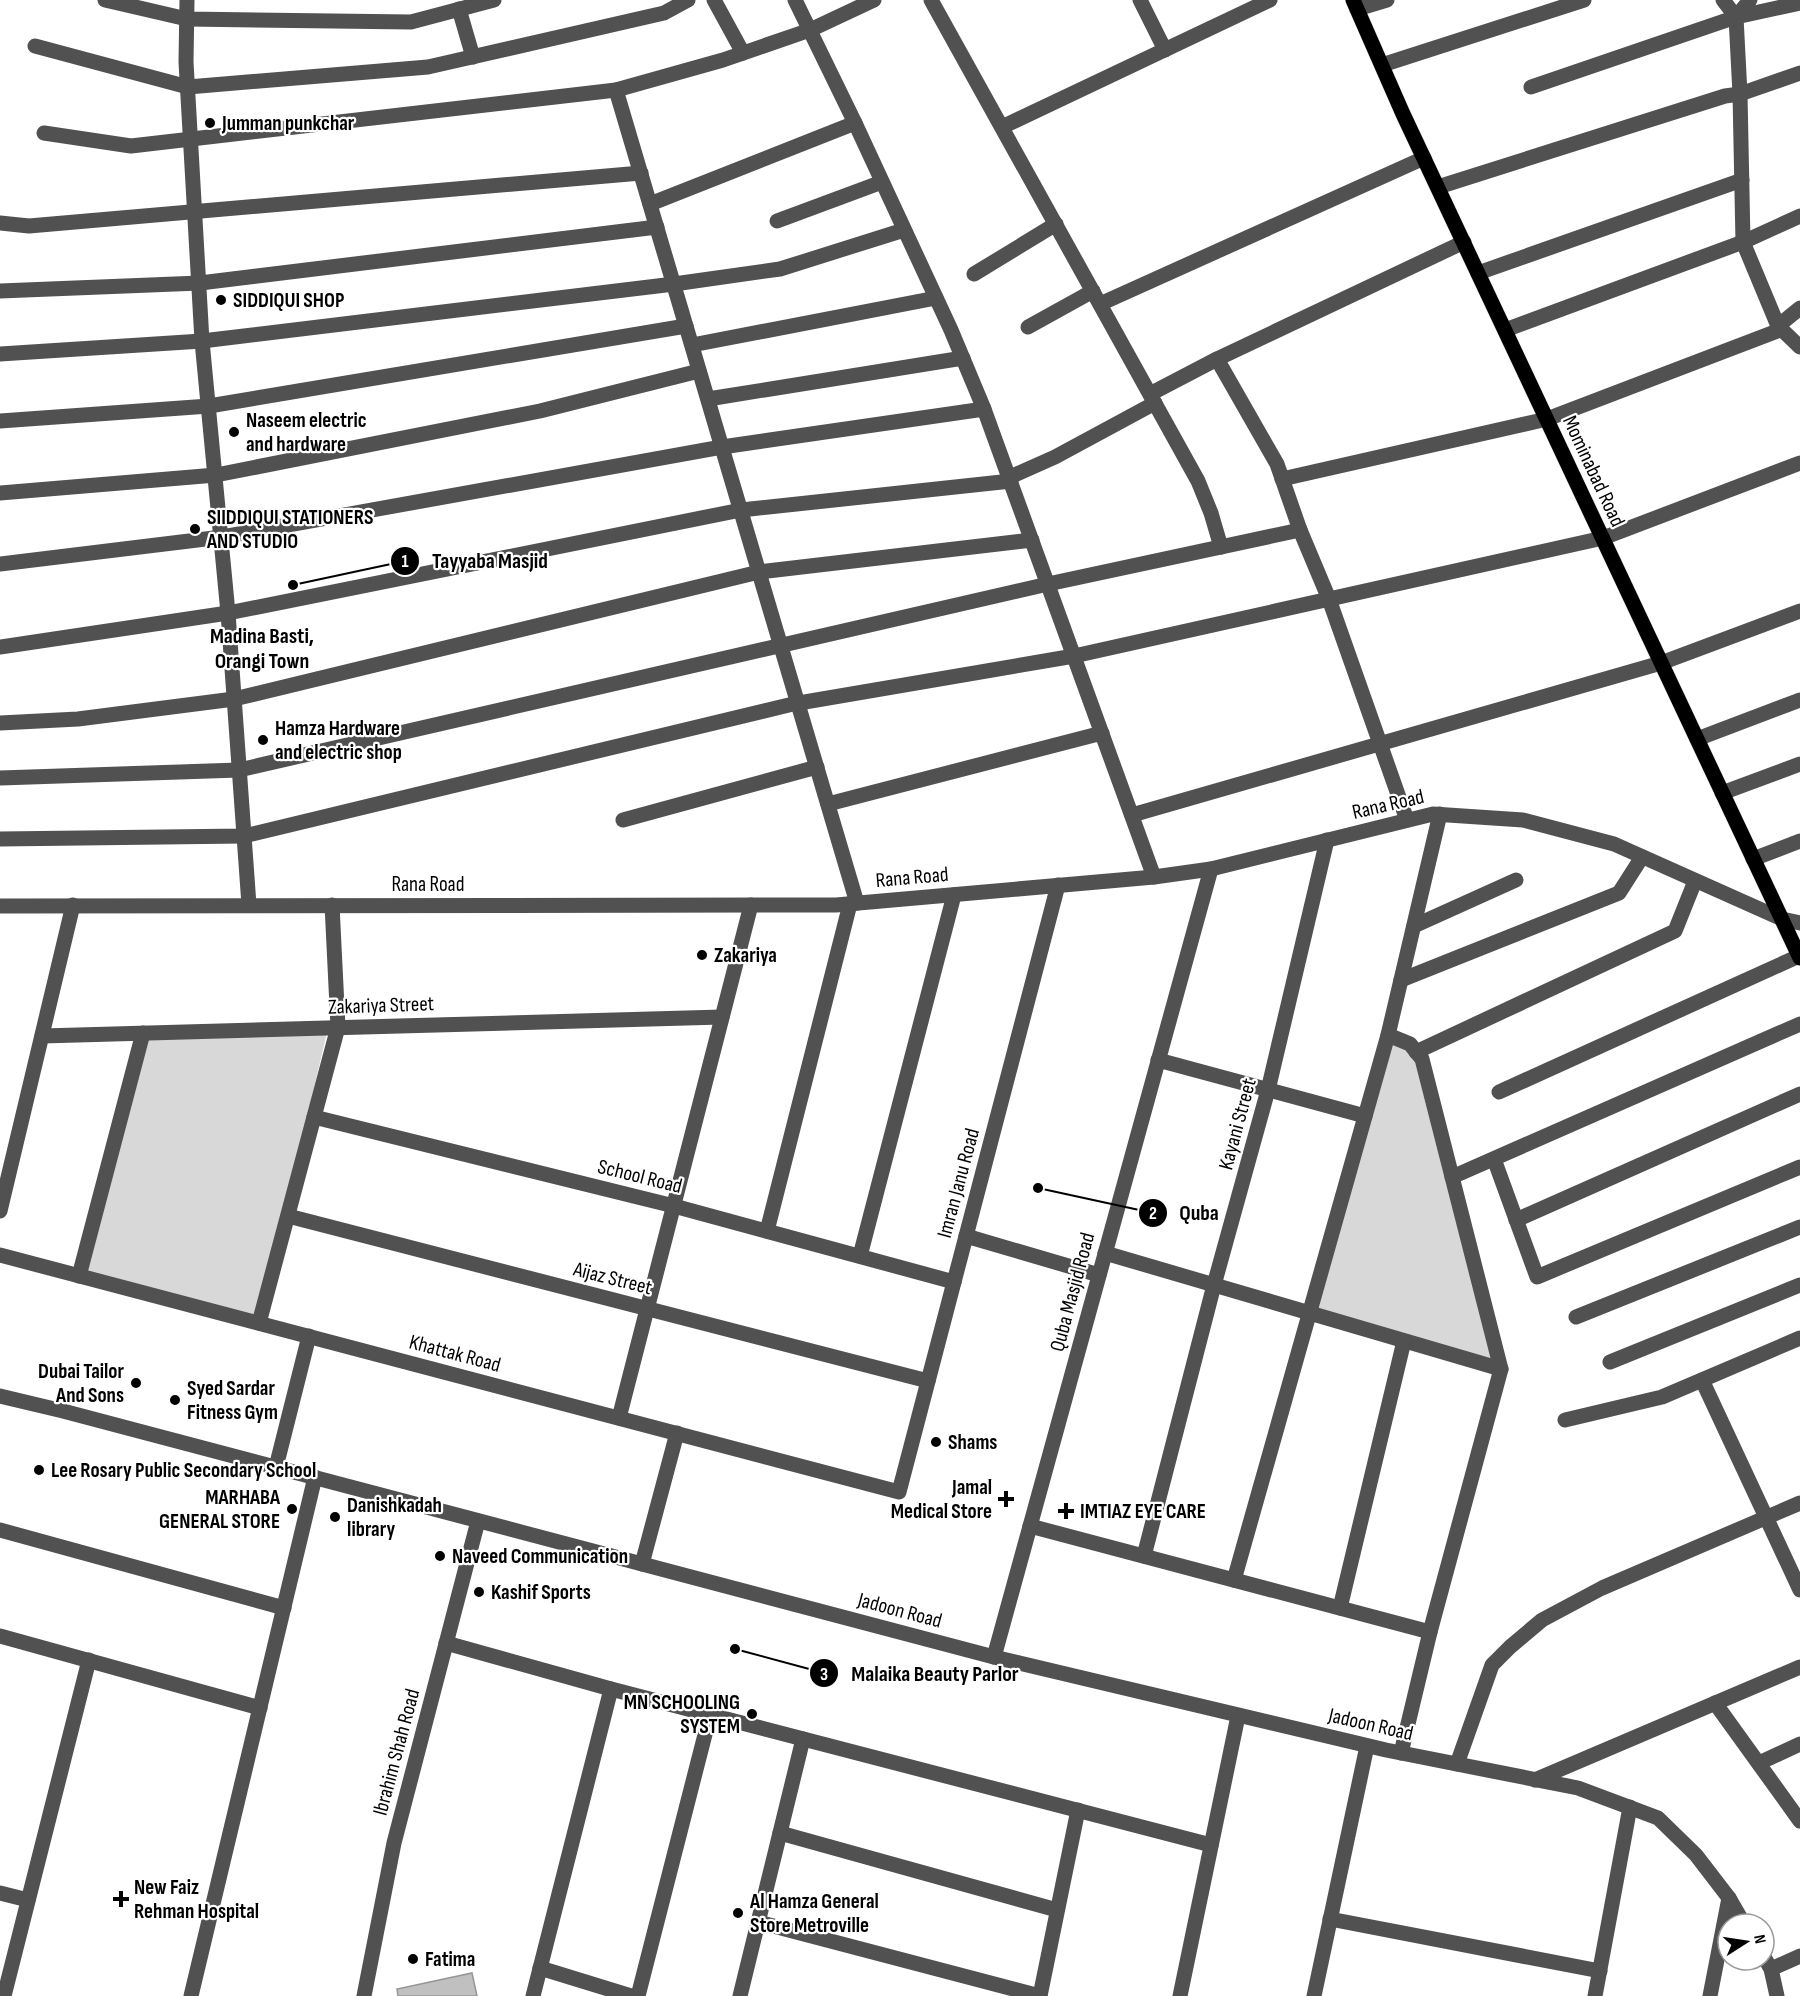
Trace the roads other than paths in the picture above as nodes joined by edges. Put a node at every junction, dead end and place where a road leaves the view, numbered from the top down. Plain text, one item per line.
1 (105, 0) edge
2 (187, 0) edge
3 (494, 0) edge
4 (688, 0) edge
5 (714, 0) edge
6 (795, 0) edge
7 (874, 0) edge
8 (931, 0) edge
9 (1140, 0) edge
10 (1270, 0) edge
11 (1387, 0) edge
12 (1584, 0) edge
13 (1723, 0) edge
14 (1750, 0) edge
15 (1800, 3) edge
16 (1355, 4) edge
17 (459, 9) junction
18 (1736, 17) junction
19 (187, 19) junction
20 (810, 30) junction
21 (35, 46) dead end
22 (1165, 50) junction
23 (743, 53) junction
24 (472, 57) junction
25 (1382, 65) junction
26 (1800, 73) edge
27 (188, 87) junction
28 (1531, 87) dead end
29 (616, 90) junction
30 (1740, 94) junction
31 (855, 123) junction
32 (1002, 127) junction
33 (44, 133) dead end
34 (191, 140) junction
35 (1424, 158) junction
36 (641, 172) junction
37 (1742, 180) junction
38 (882, 182) junction
39 (1438, 187) junction
40 (650, 204) junction
41 (195, 213) junction
42 (1800, 216) edge
43 (777, 221) dead end
44 (0, 223) edge
45 (1056, 224) junction
46 (657, 227) junction
47 (904, 230) junction
48 (1464, 242) junction
49 (1743, 242) junction
50 (1478, 273) junction
51 (974, 274) dead end
52 (200, 283) junction
53 (674, 284) junction
54 (0, 291) edge
55 (936, 298) junction
56 (1097, 298) junction
57 (1800, 308) edge
58 (686, 326) junction
59 (1028, 327) dead end
60 (1779, 328) junction
61 (1505, 330) junction
62 (202, 341) junction
63 (692, 345) junction
64 (1800, 347) edge
65 (0, 354) edge
66 (963, 358) junction
67 (1217, 359) junction
68 (699, 371) junction
69 (708, 399) junction
70 (1153, 399) junction
71 (209, 406) junction
72 (984, 409) junction
73 (1547, 419) junction
74 (0, 421) edge
75 (722, 447) junction
76 (1800, 464) edge
77 (216, 476) junction
78 (1282, 478) junction
79 (1010, 479) junction
80 (0, 493) edge
81 (741, 510) junction
82 (1300, 530) junction
83 (222, 537) junction
84 (1603, 538) junction
85 (1032, 540) junction
86 (1221, 547) junction
87 (0, 564) edge
88 (759, 572) junction
89 (1048, 584) junction
90 (1329, 599) junction
91 (1800, 611) edge
92 (228, 614) junction
93 (780, 645) junction
94 (0, 647) edge
95 (1074, 656) junction
96 (1661, 663) junction
97 (234, 699) junction
98 (1800, 700) edge
99 (798, 704) junction
100 (0, 723) edge
101 (1102, 733) junction
102 (1696, 739) junction
103 (1380, 743) junction
104 (1800, 764) edge
105 (817, 767) junction
106 (240, 770) junction
107 (0, 778) edge
108 (1722, 793) junction
109 (828, 804) junction
110 (1440, 814) junction
111 (1132, 815) junction
112 (623, 820) dead end
113 (1407, 820) junction
114 (244, 836) junction
115 (0, 839) edge
116 (1327, 840) junction
117 (1800, 841) edge
118 (1642, 857) junction
119 (1753, 859) junction
120 (1211, 869) junction
121 (1154, 877) junction
122 (1516, 880) dead end
123 (1695, 880) junction
124 (1058, 885) junction
125 (954, 895) junction
126 (854, 903) junction
127 (332, 904) junction
128 (73, 905) junction
129 (249, 905) junction
130 (750, 905) junction
131 (0, 906) edge
132 (1782, 919) junction
133 (1800, 923) edge
134 (1414, 926) junction
135 (1799, 957) edge
136 (1401, 980) junction
137 (722, 1017) junction
138 (1800, 1024) edge
139 (338, 1028) junction
140 (143, 1033) junction
141 (1388, 1035) junction
142 (42, 1036) junction
143 (1416, 1052) junction
144 (1158, 1060) junction
145 (1268, 1090) junction
146 (1499, 1092) dead end
147 (1800, 1094) edge
148 (1365, 1116) junction
149 (314, 1117) junction
150 (1494, 1159) junction
151 (1800, 1167) edge
152 (1452, 1177) junction
153 (674, 1206) junction
154 (0, 1211) edge
155 (288, 1216) junction
156 (1516, 1220) junction
157 (1800, 1227) edge
158 (767, 1231) junction
159 (966, 1236) junction
160 (1105, 1253) junction
161 (0, 1255) edge
162 (860, 1256) junction
163 (1099, 1275) junction
164 (79, 1276) junction
165 (954, 1281) junction
166 (1214, 1285) junction
167 (1800, 1285) edge
168 (647, 1309) junction
169 (1310, 1313) junction
170 (1576, 1317) dead end
171 (260, 1323) junction
172 (309, 1336) junction
173 (1800, 1338) edge
174 (1404, 1341) junction
175 (1610, 1362) dead end
176 (1501, 1369) junction
177 (1702, 1380) junction
178 (928, 1381) junction
179 (0, 1396) edge
180 (619, 1418) junction
181 (1565, 1420) dead end
182 (676, 1433) junction
183 (276, 1467) junction
184 (315, 1478) junction
185 (899, 1492) joint
186 (1800, 1503) edge
187 (1766, 1518) junction
188 (478, 1521) junction
189 (1030, 1526) junction
190 (0, 1530) edge
191 (1144, 1556) junction
192 (642, 1564) junction
193 (1234, 1580) junction
194 (1800, 1590) edge
195 (284, 1608) junction
196 (1340, 1608) junction
197 (1430, 1632) junction
198 (1, 1639) edge
199 (446, 1643) junction
200 (994, 1657) junction
201 (88, 1660) junction
202 (1800, 1666) edge
203 (611, 1689) junction
204 (1715, 1703) junction
205 (260, 1708) junction
206 (710, 1715) junction
207 (1238, 1716) junction
208 (803, 1739) junction
209 (1800, 1744) edge
210 (1367, 1746) junction
211 (1401, 1753) junction
212 (1759, 1763) junction
213 (1457, 1764) junction
214 (1535, 1780) junction
215 (1630, 1808) junction
216 (1078, 1810) junction
217 (1799, 1817) edge
218 (780, 1833) junction
219 (1211, 1845) junction
220 (0, 1893) edge
221 (1729, 1898) junction
222 (28, 1900) junction
223 (1057, 1910) junction
224 (1737, 1912) edge
225 (1330, 1919) junction
226 (758, 1922) junction
227 (1800, 1956) edge
228 (1776, 1961) edge
229 (540, 1968) junction
230 (1600, 1971) junction
231 (1770, 1972) edge
232 (4, 1996) edge
233 (191, 1996) edge
234 (364, 1996) edge
235 (533, 1996) edge
236 (631, 1996) edge
237 (638, 1996) edge
238 (740, 1996) edge
239 (1040, 1996) edge
240 (1180, 1996) edge
241 (1314, 1996) edge
242 (1595, 1996) edge
243 (1710, 1996) edge
244 (1777, 1996) edge

1 - 19 street
2 - 19 street
3 - 17 street
4 - 24 street
5 - 23 street
6 - 20 street
7 - 20 street
8 - 32 street
9 - 22 street
10 - 22 street
11 - 16 street
12 - 25 street
13 - 18 street
14 - 18 street
15 - 18 street
16 - 25 main road, Mominabad Road
17 - 19 street
17 - 24 street
18 - 28 street
18 - 30 street
19 - 27 street
20 - 23 street
20 - 31 street
21 - 27 street
22 - 32 street
23 - 29 street
24 - 27 street
25 - 35 main road, Mominabad Road
26 - 30 street
27 - 34 street
29 - 34 street
29 - 36 street
30 - 37 street
30 - 39 street
31 - 38 street
31 - 40 street
32 - 45 street
33 - 34 street
34 - 41 street
35 - 39 main road, Mominabad Road
35 - 56 street
36 - 40 street
36 - 41 street
37 - 49 street
37 - 50 street
38 - 43 street
38 - 47 street
39 - 48 main road, Mominabad Road
40 - 46 street
41 - 44 street
41 - 52 street
42 - 49 street
45 - 51 street
45 - 56 street
46 - 52 street
46 - 53 street
47 - 53 street
47 - 55 street
48 - 50 main road, Mominabad Road
48 - 67 street
49 - 60 street
49 - 61 street
50 - 61 main road, Mominabad Road
52 - 54 street
52 - 62 street
53 - 58 street
53 - 62 street
55 - 63 street
55 - 66 street
56 - 59 street
56 - 70 street
57 - 60 street
58 - 63 street
58 - 71 street
60 - 64 street
60 - 73 street
61 - 73 main road, Mominabad Road
62 - 65 street
62 - 71 street
63 - 68 street
66 - 69 street
66 - 72 street
67 - 70 street
67 - 78 street
68 - 69 street
68 - 77 street
69 - 75 street
70 - 79 street
70 - 86 street
71 - 74 street
71 - 77 street
72 - 75 street
72 - 79 street
73 - 78 street
73 - 84 main road, Mominabad Road
75 - 81 street
75 - 83 street
76 - 84 street
77 - 80 street
77 - 83 street
78 - 82 street
79 - 81 street
79 - 85 street
81 - 88 street
81 - 92 street
82 - 86 street
82 - 90 street
83 - 87 street
83 - 92 street
84 - 90 street
84 - 96 main road, Mominabad Road
85 - 88 street
85 - 89 street
86 - 89 street
88 - 93 street
88 - 97 street
89 - 93 street
89 - 95 street
90 - 95 street
90 - 103 street
91 - 96 street
92 - 94 street
92 - 97 street
93 - 99 street
93 - 106 street
95 - 99 street
95 - 101 street
96 - 102 main road, Mominabad Road
96 - 103 street
97 - 100 street
97 - 106 street
98 - 102 street
99 - 105 street
99 - 114 street
101 - 109 street
101 - 111 street
102 - 108 main road, Mominabad Road
103 - 111 street
103 - 113 street
104 - 108 street
105 - 109 street
105 - 112 street
106 - 107 street
106 - 114 street
108 - 119 main road, Mominabad Road
109 - 126 street
110 - 113 street, Rana Road
110 - 118 street, Rana Road
110 - 134 street
111 - 121 street
113 - 116 street, Rana Road
114 - 115 street
114 - 129 street
116 - 120 street, Rana Road
116 - 145 street, Kayani Street
117 - 119 street
118 - 123 street, Rana Road
118 - 136 street
119 - 132 main road, Mominabad Road
120 - 121 street, Rana Road
120 - 144 street, Quba Masjid Road
121 - 124 street, Rana Road
122 - 134 street
123 - 132 street, Rana Road
123 - 143 street
124 - 125 street, Rana Road
124 - 159 street, Imran Janu Road
125 - 126 street, Rana Road
125 - 162 street
126 - 130 street, Rana Road
126 - 158 street
127 - 129 street, Rana Road
127 - 130 street, Rana Road
127 - 139 street
128 - 129 street, Rana Road
128 - 131 street, Rana Road
128 - 142 street
130 - 137 street
132 - 133 street, Rana Road
132 - 135 main road, Mominabad Road
134 - 136 street
135 - 146 street
136 - 141 street
137 - 139 street, Zakariya Street
137 - 153 street
138 - 150 street
139 - 140 street, Zakariya Street
139 - 149 street
140 - 142 street, Zakariya Street
140 - 164 street
141 - 143 street
141 - 148 street
142 - 154 street
143 - 152 street
144 - 145 street
144 - 160 street, Quba Masjid Road
145 - 148 street
145 - 166 street, Kayani Street
147 - 156 street
148 - 169 street
149 - 153 street, School Road
149 - 155 street
150 - 152 street
150 - 156 street
151 - 156 street
152 - 176 street
153 - 158 street, School Road
153 - 168 street
155 - 168 street, Aijaz Street
155 - 171 street
157 - 170 street
158 - 162 street, School Road
159 - 163 street
159 - 165 street, Imran Janu Road
160 - 163 street, Quba Masjid Road
160 - 166 street
161 - 164 street, Khattak Road
162 - 165 street, School Road
163 - 189 street, Quba Masjid Road
164 - 171 street, Khattak Road
165 - 178 street, Imran Janu Road
166 - 169 street
166 - 191 street, Kayani Street
167 - 175 street
168 - 178 street, Aijaz Street
168 - 180 street
169 - 174 street
169 - 193 street
171 - 172 street, Khattak Road
172 - 180 street, Khattak Road
172 - 183 street
173 - 177 street
174 - 176 street
174 - 196 street
176 - 197 street
177 - 181 street
177 - 187 street
178 - 185 street, Imran Janu Road
179 - 183 street, Jadoon Road
180 - 182 street, Khattak Road
182 - 185 street, Khattak Road
182 - 192 street
183 - 184 street, Jadoon Road
184 - 188 street, Jadoon Road
184 - 195 street
186 - 187 street
187 - 194 street
187 - 213 street
188 - 192 street, Jadoon Road
188 - 199 street, Ibrahim Shah Road
189 - 191 street
189 - 200 street, Quba Masjid Road
190 - 195 street
191 - 193 street
192 - 200 street, Jadoon Road
193 - 196 street
195 - 205 street
196 - 197 street
197 - 211 street
198 - 201 street
199 - 203 street
199 - 234 street, Ibrahim Shah Road
200 - 207 street, Jadoon Road
201 - 205 street
201 - 222 street
202 - 204 street
203 - 206 street
203 - 229 street
204 - 212 street
204 - 214 street
205 - 233 street
206 - 208 street
206 - 237 street
207 - 210 street, Jadoon Road
207 - 219 street
208 - 216 street
208 - 218 street
209 - 212 street
210 - 211 street, Jadoon Road
210 - 225 street
211 - 213 street, Jadoon Road
212 - 217 street
213 - 214 street, Jadoon Road
214 - 215 street, Jadoon Road
215 - 221 street, Jadoon Road
215 - 230 street
216 - 219 street
216 - 223 street
218 - 223 street
218 - 226 street
219 - 240 street
220 - 222 street
221 - 224 street, Jadoon Road
221 - 243 street
222 - 232 street
223 - 239 street
225 - 230 street
225 - 241 street
226 - 238 street
226 - 239 street
227 - 228 street
229 - 235 street
229 - 236 street
230 - 242 street
231 - 244 street

